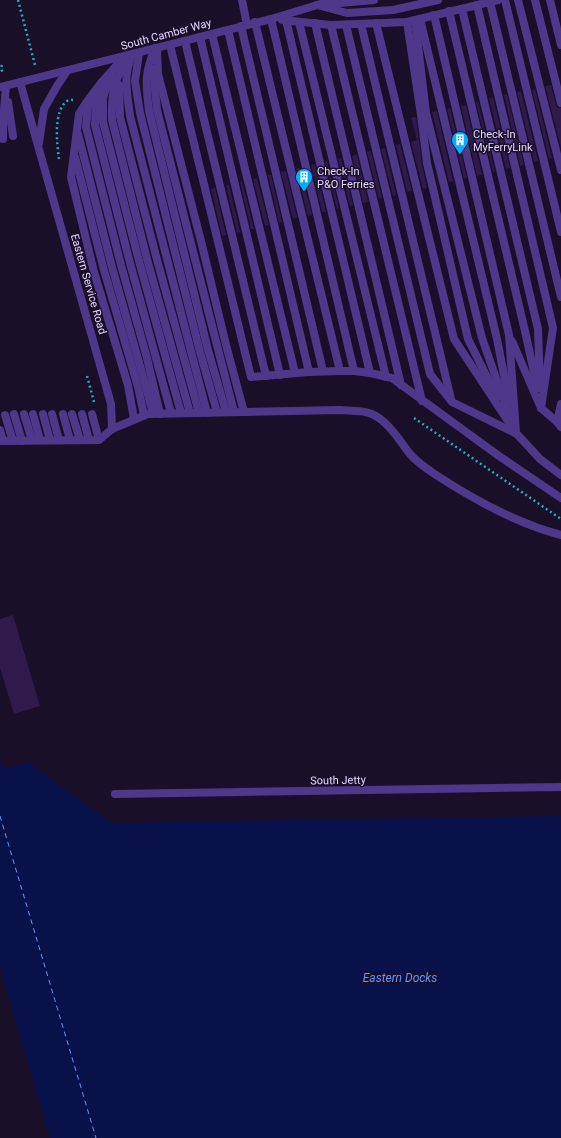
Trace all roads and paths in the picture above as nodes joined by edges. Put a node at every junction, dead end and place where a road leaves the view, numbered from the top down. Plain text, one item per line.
1 (18, 0) edge
2 (242, 0) edge
3 (334, 0) edge
4 (374, 0) edge
5 (438, 0) edge
6 (505, 0) edge
7 (518, 0) edge
8 (535, 0) edge
9 (550, 0) edge
10 (494, 1) edge
11 (312, 4) edge
12 (477, 5) junction
13 (462, 9) junction
14 (449, 11) junction
15 (434, 15) junction
16 (271, 19) junction
17 (417, 19) junction
18 (286, 20) junction
19 (299, 22) junction
20 (406, 22) junction
21 (316, 23) junction
22 (248, 24) junction
23 (361, 24) junction
24 (376, 24) junction
25 (331, 25) junction
26 (346, 25) junction
27 (228, 30) junction
28 (212, 34) junction
29 (200, 37) junction
30 (185, 41) junction
31 (170, 45) junction
32 (561, 45) edge
33 (156, 48) junction
34 (132, 54) junction
35 (35, 65) dead end
36 (67, 71) junction
37 (116, 72) junction
38 (20, 82) junction
39 (101, 83) junction
40 (3, 86) edge
41 (94, 93) junction
42 (0, 94) edge
43 (0, 98) edge
44 (561, 103) edge
45 (0, 107) edge
46 (77, 129) junction
47 (13, 136) dead end
48 (3, 139) dead end
49 (38, 146) junction
50 (73, 152) junction
51 (561, 170) edge
52 (561, 232) edge
53 (561, 297) edge
54 (509, 335) junction
55 (323, 371) junction
56 (340, 371) junction
57 (354, 371) junction
58 (309, 372) junction
59 (296, 373) junction
60 (370, 373) junction
61 (280, 375) junction
62 (87, 376) dead end
63 (266, 376) junction
64 (386, 377) junction
65 (401, 385) junction
66 (422, 401) junction
67 (452, 402) junction
68 (561, 404) edge
69 (541, 408) junction
70 (94, 410) joint
71 (217, 412) junction
72 (230, 412) junction
73 (244, 412) junction
74 (171, 413) junction
75 (181, 413) junction
76 (190, 413) junction
77 (203, 413) junction
78 (14, 414) dead end
79 (28, 414) dead end
80 (43, 414) dead end
81 (52, 414) dead end
82 (63, 414) dead end
83 (72, 414) dead end
84 (82, 414) dead end
85 (152, 414) junction
86 (5, 415) dead end
87 (414, 418) dead end
88 (134, 419) junction
89 (559, 424) edge
90 (112, 429) junction
91 (0, 430) edge
92 (516, 434) junction
93 (36, 440) junction
94 (50, 440) junction
95 (59, 440) junction
96 (70, 440) junction
97 (80, 440) junction
98 (89, 440) junction
99 (99, 440) junction
100 (2, 441) edge
101 (17, 441) junction
102 (561, 474) edge
103 (561, 498) edge
104 (561, 519) edge
105 (561, 535) edge
106 (561, 787) edge
107 (115, 794) dead end

1 - 35 path
2 - 22 lane
3 - 11 lane, South Camber Way
4 - 11 lane, South Camber Way
5 - 11 lane
6 - 52 lane
7 - 51 lane
8 - 44 lane
9 - 32 lane
10 - 12 lane
10 - 53 lane
11 - 16 lane, South Camber Way
12 - 13 lane
12 - 69 lane
13 - 14 lane
13 - 69 lane
14 - 15 lane
14 - 69 lane
15 - 17 lane
15 - 54 lane
16 - 18 lane
16 - 22 lane, South Camber Way
16 - 57 lane
17 - 20 lane
17 - 92 lane
17 - 92 lane
18 - 19 lane
18 - 60 lane
19 - 21 lane
19 - 64 lane
20 - 24 lane
20 - 92 lane
21 - 25 lane
21 - 65 lane
22 - 27 lane, South Camber Way
22 - 55 lane
22 - 56 lane
23 - 24 lane
23 - 26 lane
23 - 67 lane
24 - 92 lane
25 - 26 lane
25 - 66 lane
26 - 67 lane
27 - 28 lane, South Camber Way
27 - 58 lane
28 - 29 lane, South Camber Way
28 - 59 lane
29 - 30 lane, South Camber Way
29 - 61 lane
30 - 31 lane, South Camber Way
30 - 63 lane
31 - 33 lane, South Camber Way
31 - 63 lane
33 - 34 lane, South Camber Way
33 - 72 lane
33 - 73 lane
34 - 36 lane, South Camber Way
34 - 37 lane
34 - 71 lane
34 - 77 lane
36 - 38 lane, South Camber Way
36 - 49 lane, Eastern Service Road
37 - 39 lane
37 - 75 lane
37 - 76 lane
37 - 77 lane
38 - 40 lane, South Camber Way
38 - 49 lane, Eastern Service Road
39 - 41 lane
39 - 74 lane
40 - 42 lane
40 - 43 lane
40 - 45 lane
40 - 47 lane
40 - 48 lane
41 - 46 lane
41 - 85 lane
46 - 50 lane
46 - 85 lane
49 - 90 lane, Eastern Service Road
50 - 85 lane
50 - 88 lane
54 - 69 lane
54 - 92 lane
55 - 56 lane
55 - 58 lane
56 - 57 lane
57 - 60 lane
58 - 59 lane
59 - 61 lane
60 - 64 lane
61 - 63 lane
62 - 70 path
64 - 65 lane
65 - 66 lane
66 - 103 lane
67 - 92 lane
68 - 89 lane
69 - 89 lane
70 - 99 lane
71 - 72 lane
71 - 77 lane
72 - 73 lane
73 - 105 lane
74 - 75 lane
74 - 85 lane
75 - 76 lane
76 - 77 lane
78 - 101 lane
79 - 93 lane
80 - 94 lane
81 - 95 lane
82 - 96 lane
83 - 97 lane
84 - 98 lane
85 - 88 lane
86 - 101 lane
87 - 104 path
88 - 90 lane
90 - 99 lane
91 - 100 lane
92 - 102 lane
93 - 94 lane
93 - 101 lane
94 - 95 lane
95 - 96 lane
96 - 97 lane
97 - 98 lane
98 - 99 lane
100 - 101 lane
106 - 107 lane, South Jetty

